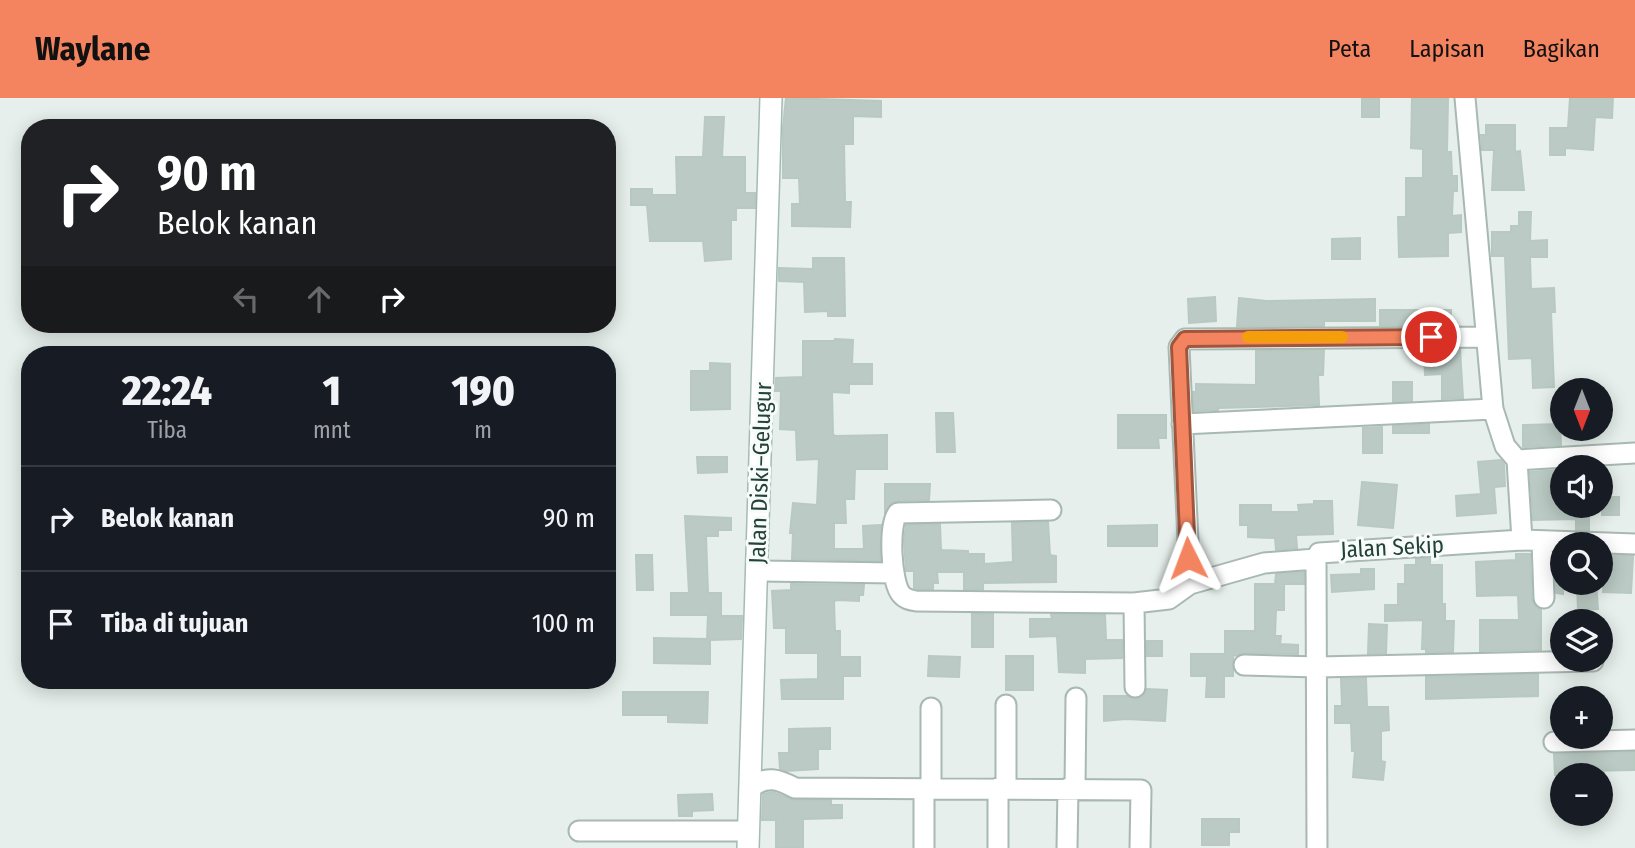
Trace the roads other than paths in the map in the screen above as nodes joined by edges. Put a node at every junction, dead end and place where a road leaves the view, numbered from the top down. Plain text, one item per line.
1 (771, 98) edge
2 (1465, 98) edge
3 (1485, 337) junction
4 (1493, 409) junction
5 (1182, 424) junction
6 (1635, 453) edge
7 (1517, 460) junction
8 (1051, 510) dead end
9 (1532, 541) junction
10 (1635, 544) edge
11 (1316, 559) junction
12 (757, 571) junction
13 (893, 573) junction
14 (1190, 584) junction
15 (1544, 598) dead end
16 (1134, 603) junction
17 (1550, 662) edge
18 (1244, 665) dead end
19 (1318, 667) junction
20 (1135, 687) dead end
21 (1076, 698) dead end
22 (1006, 705) dead end
23 (931, 708) dead end
24 (1635, 740) edge
25 (1613, 741) edge
26 (750, 788) junction
27 (928, 788) junction
28 (1002, 788) junction
29 (1072, 788) junction
30 (579, 831) dead end
31 (748, 839) edge
32 (924, 848) edge
33 (998, 848) edge
34 (1067, 848) edge
35 (1140, 848) edge
36 (1317, 848) edge

1 - 12 main road, Jalan Diski–Gelugur
2 - 3 street
3 - 4 street
3 - 5 street
4 - 5 street
4 - 7 street
5 - 14 street
6 - 7 street
7 - 9 street
8 - 13 street
9 - 10 street, Jalan Sekip
9 - 11 street, Jalan Sekip
9 - 15 street
11 - 14 street
11 - 19 street, Jalan Sekip
12 - 13 street
12 - 26 main road, Jalan Diski–Gelugur
13 - 16 street
14 - 16 street
16 - 20 street
17 - 19 street
18 - 19 street
19 - 36 street, Jalan Sekip
21 - 29 street
22 - 28 street
23 - 27 street
24 - 25 street
26 - 27 street
26 - 31 main road, Jalan Diski–Gelugur
27 - 28 street
27 - 32 street
28 - 29 street
28 - 33 street
29 - 34 street
29 - 35 street
30 - 31 street

